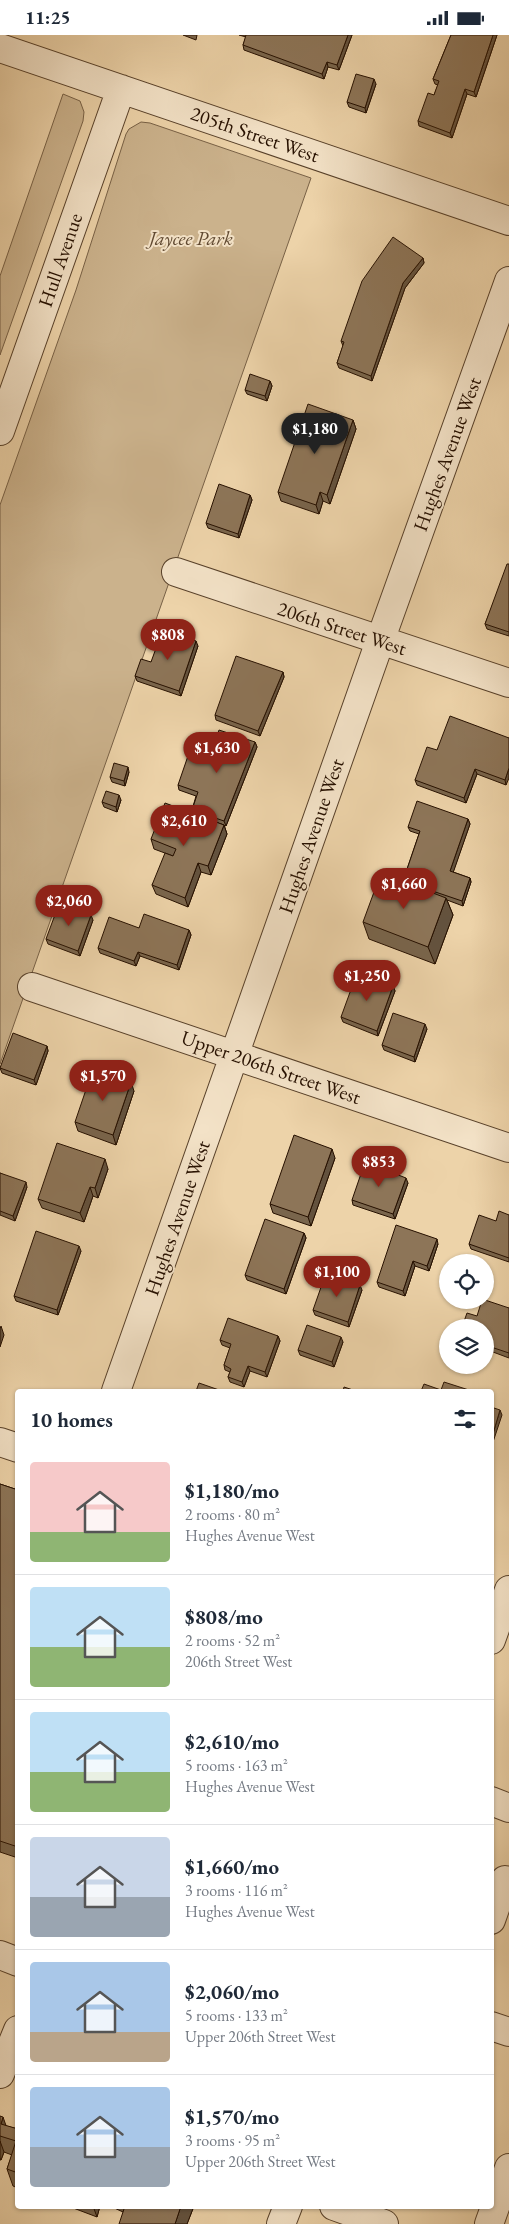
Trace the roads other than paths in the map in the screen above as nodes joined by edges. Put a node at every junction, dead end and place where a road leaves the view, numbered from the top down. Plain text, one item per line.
1 (0, 48) edge
2 (121, 89) junction
3 (509, 221) edge
4 (509, 281) edge
5 (0, 431) edge
6 (176, 572) dead end
7 (380, 641) junction
8 (509, 683) edge
9 (32, 987) dead end
10 (234, 1054) junction
11 (509, 1148) edge
12 (117, 1389) edge
13 (0, 1442) edge
14 (15, 1447) edge
15 (502, 1608) edge
16 (494, 1631) edge
17 (494, 1802) edge
18 (509, 1808) edge
19 (509, 1881) edge
20 (494, 1911) edge
21 (0, 1955) edge
22 (15, 1961) edge
23 (494, 2027) edge
24 (509, 2032) edge
25 (15, 2037) edge
26 (0, 2074) edge
27 (509, 2169) edge
28 (287, 2209) edge
29 (344, 2209) edge
30 (379, 2219) edge
31 (281, 2224) edge
32 (489, 2224) edge

1 - 2 street, 205th Street West
2 - 3 street, 205th Street West
2 - 5 street, Hull Avenue
4 - 7 street, Hughes Avenue West
6 - 7 street, 206th Street West
7 - 8 street, 206th Street West
7 - 10 street, Hughes Avenue West
9 - 10 street, Upper 206th Street West
10 - 11 street, Upper 206th Street West
10 - 12 street, Hughes Avenue West
13 - 14 street
15 - 16 street
17 - 18 street
19 - 20 street
21 - 22 street
23 - 24 street
25 - 26 street
27 - 32 street
28 - 31 street
29 - 30 street

